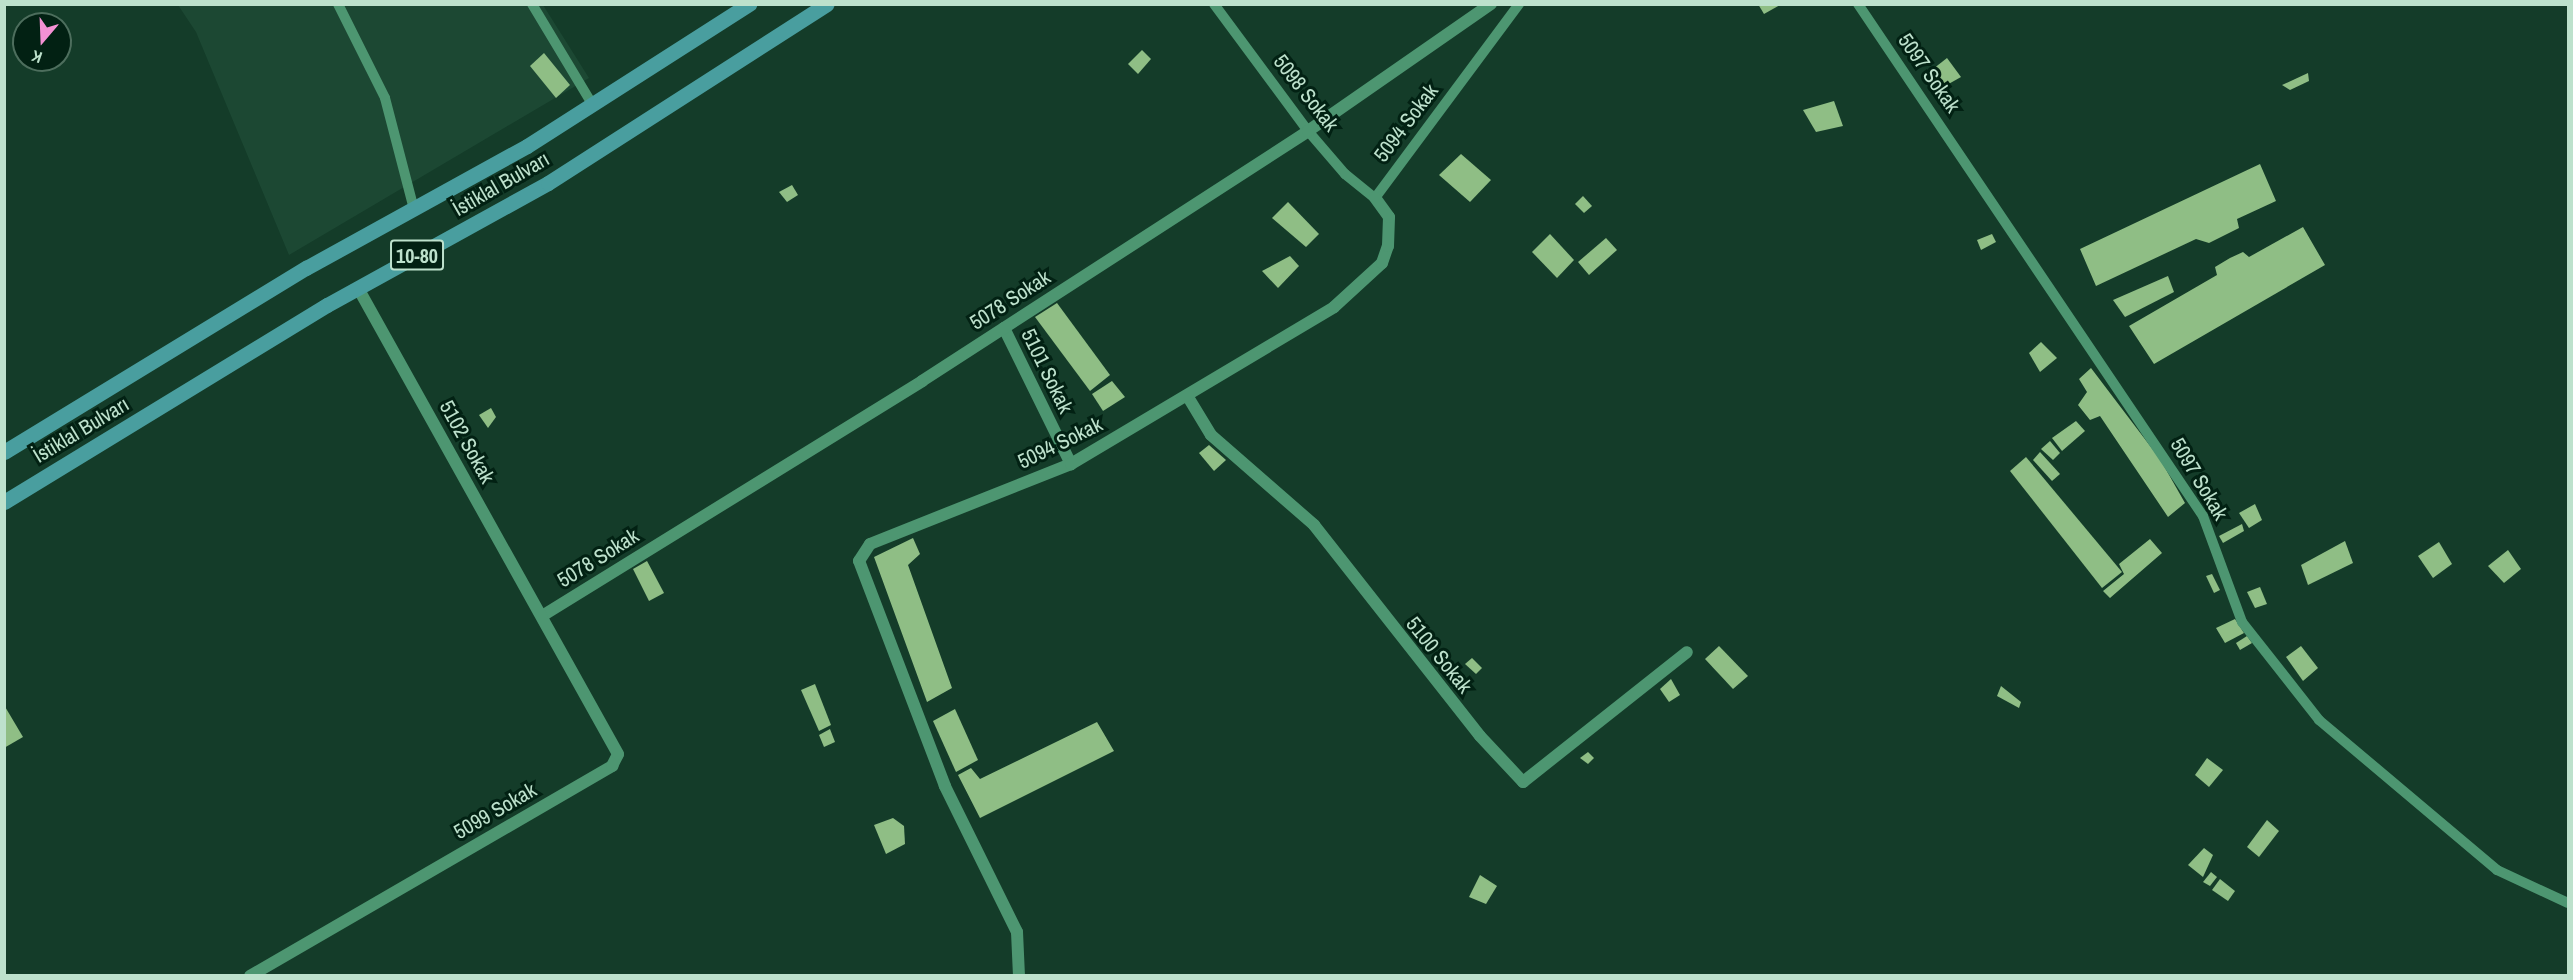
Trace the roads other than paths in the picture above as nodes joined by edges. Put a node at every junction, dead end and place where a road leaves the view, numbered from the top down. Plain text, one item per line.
1 (339, 4) edge
2 (532, 4) edge
3 (748, 4) edge
4 (827, 4) edge
5 (1214, 4) edge
6 (1491, 4) edge
7 (1518, 4) edge
8 (1858, 4) edge
9 (592, 104) junction
10 (1308, 131) junction
11 (1375, 198) junction
12 (414, 209) junction
13 (358, 288) junction
14 (1004, 328) junction
15 (1188, 397) junction
16 (4, 452) edge
17 (1071, 464) junction
18 (4, 502) edge
19 (542, 615) junction
20 (1687, 652) dead end
21 (2568, 903) edge
22 (250, 975) edge
23 (1019, 975) edge

1 - 12 lane
2 - 9 lane
3 - 9 main road, İstiklal Bulvarı / 10-80
4 - 13 main road, İstiklal Bulvarı / 10-80
5 - 10 lane, 5098 Sokak
6 - 10 street, 5078 Sokak
7 - 11 lane, 5094 Sokak
8 - 21 lane, 5097 Sokak
9 - 12 main road, İstiklal Bulvarı / 10-80
10 - 11 lane, 5098 Sokak
10 - 14 street, 5078 Sokak
11 - 15 street, 5094 Sokak
12 - 16 main road, İstiklal Bulvarı / 10-80
13 - 18 main road, İstiklal Bulvarı / 10-80
13 - 19 street, 5102 Sokak
14 - 17 street, 5101 Sokak
14 - 19 street, 5078 Sokak
15 - 17 street, 5094 Sokak
15 - 20 street, 5100 Sokak
17 - 23 street, 5094 Sokak
19 - 22 street, 5099 Sokak

